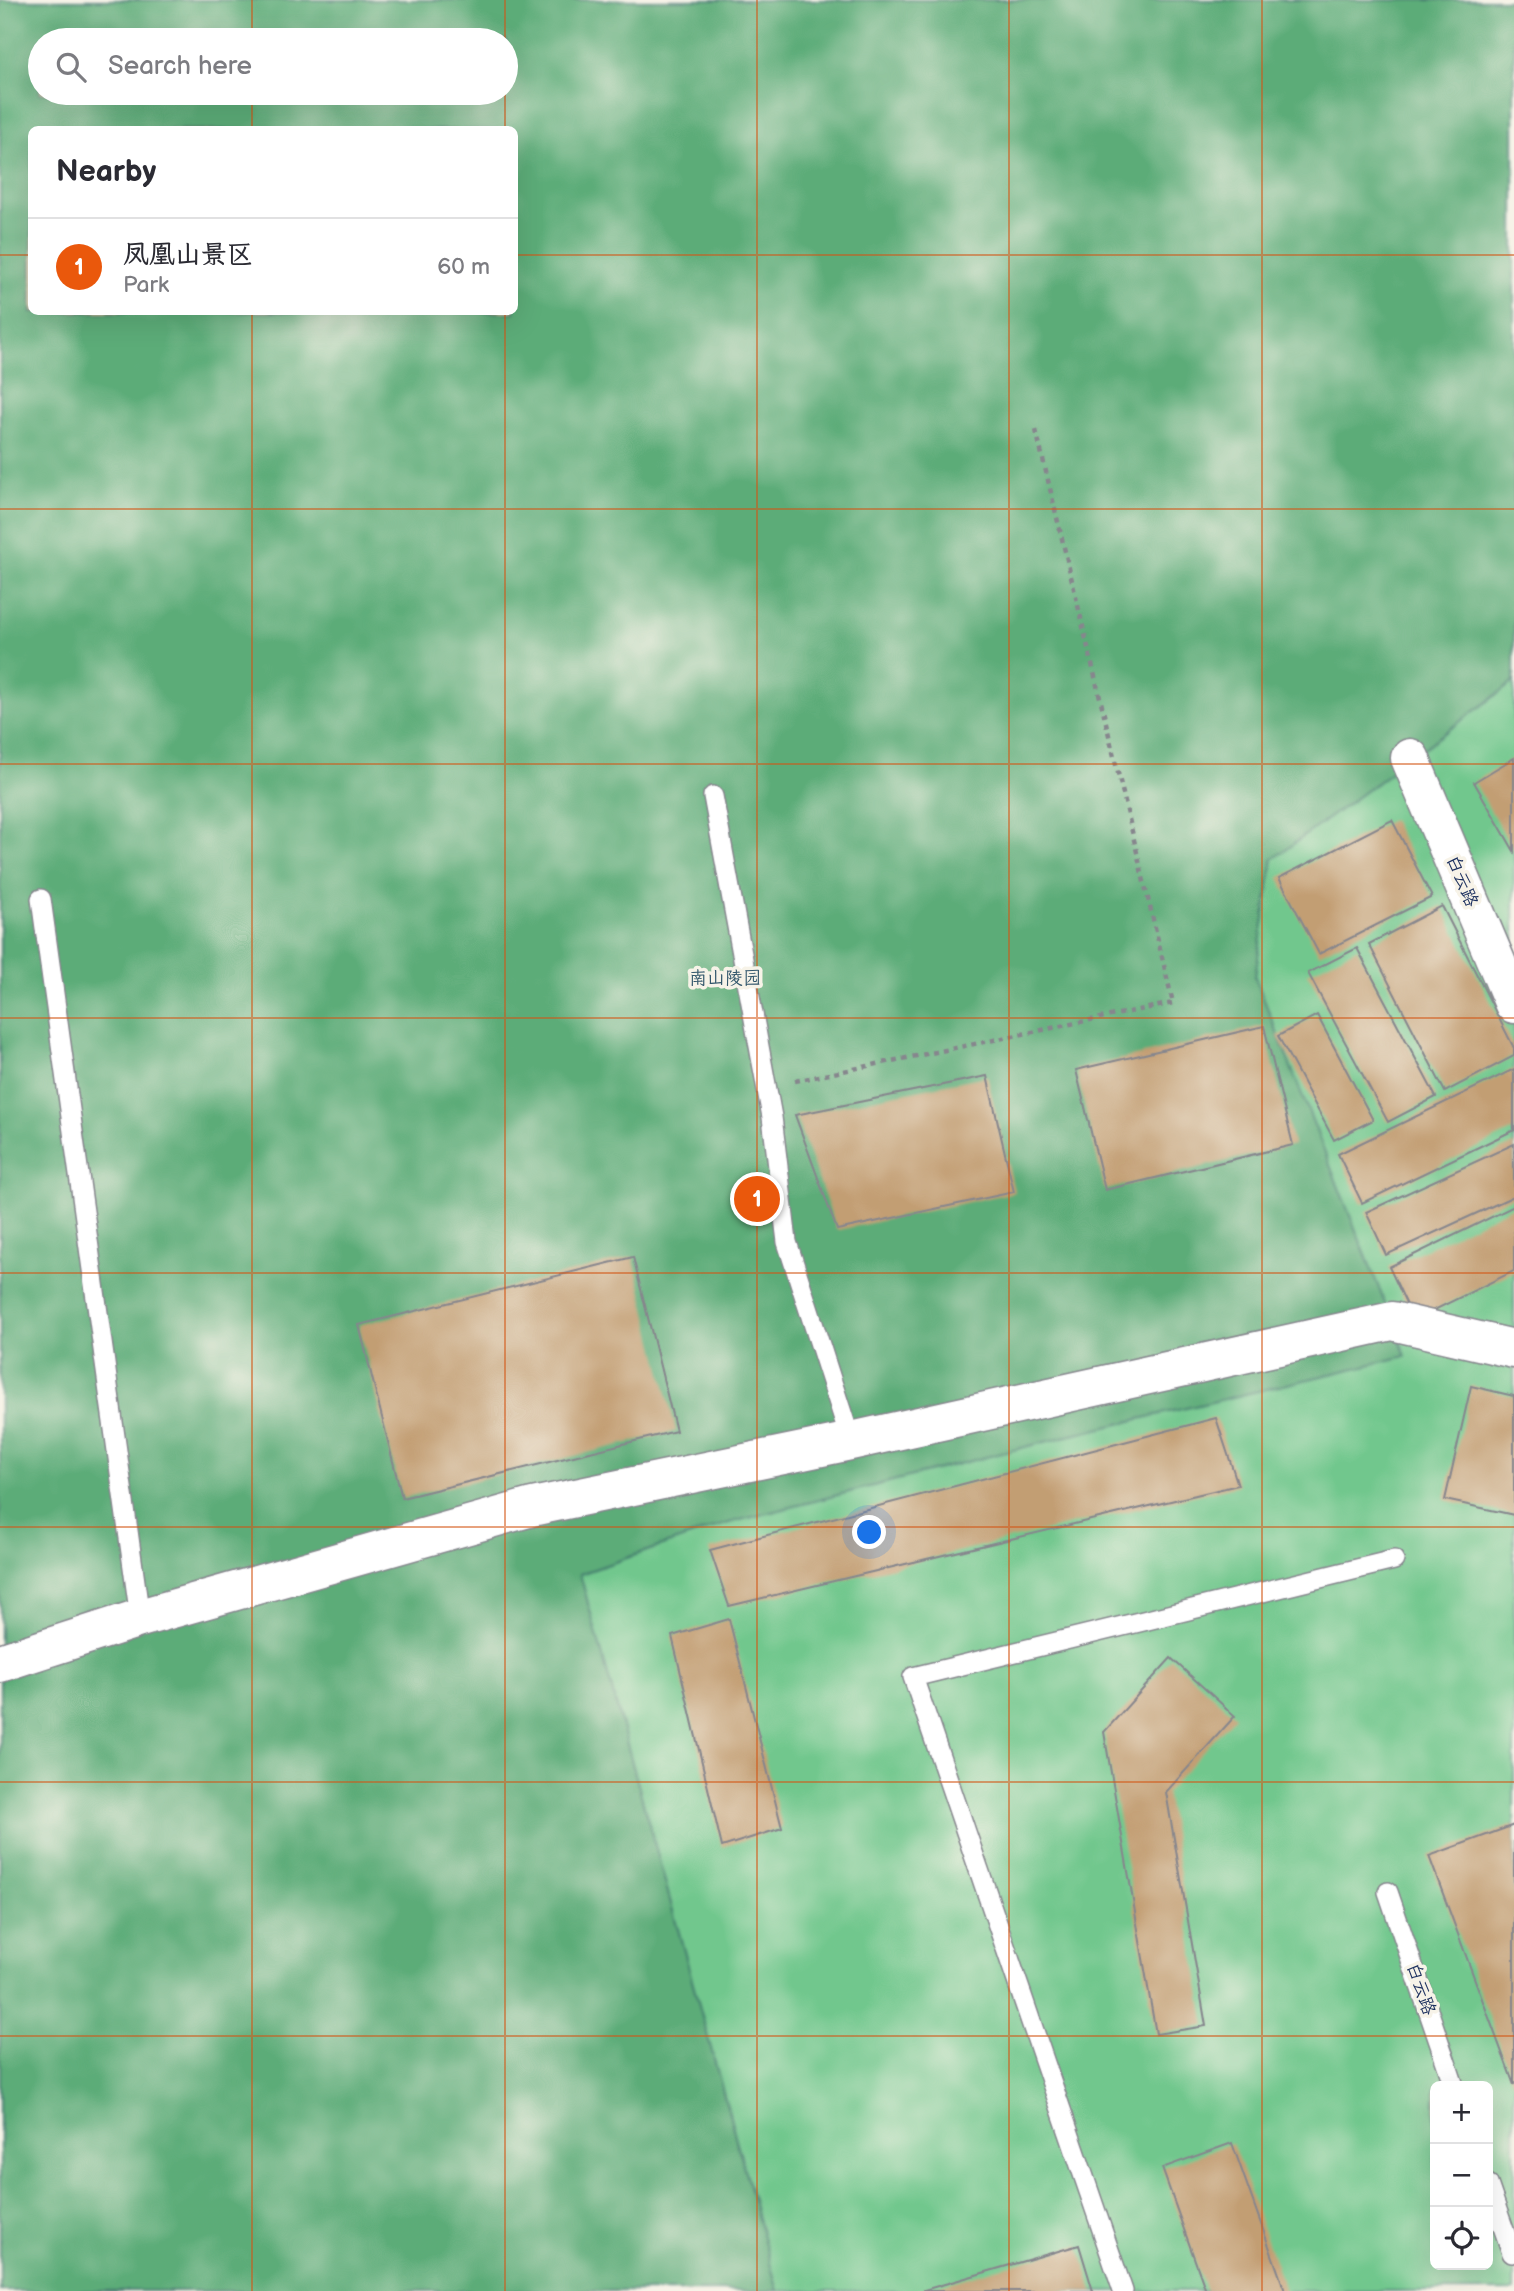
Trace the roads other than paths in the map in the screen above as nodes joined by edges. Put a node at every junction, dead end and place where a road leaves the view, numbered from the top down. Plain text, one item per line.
1 (1409, 758) dead end
2 (713, 796) dead end
3 (41, 899) dead end
4 (1514, 1004) edge
5 (1514, 1349) edge
6 (851, 1441) junction
7 (1394, 1560) dead end
8 (141, 1618) junction
9 (0, 1663) edge
10 (1388, 1892) dead end
11 (1452, 2081) edge
12 (1493, 2199) edge
13 (1514, 2252) edge
14 (1123, 2291) edge

1 - 4 street, 白云路
2 - 6 lane
3 - 8 lane
5 - 6 street
6 - 8 street
7 - 14 lane
8 - 9 street
10 - 11 lane, 白云路
12 - 13 lane

